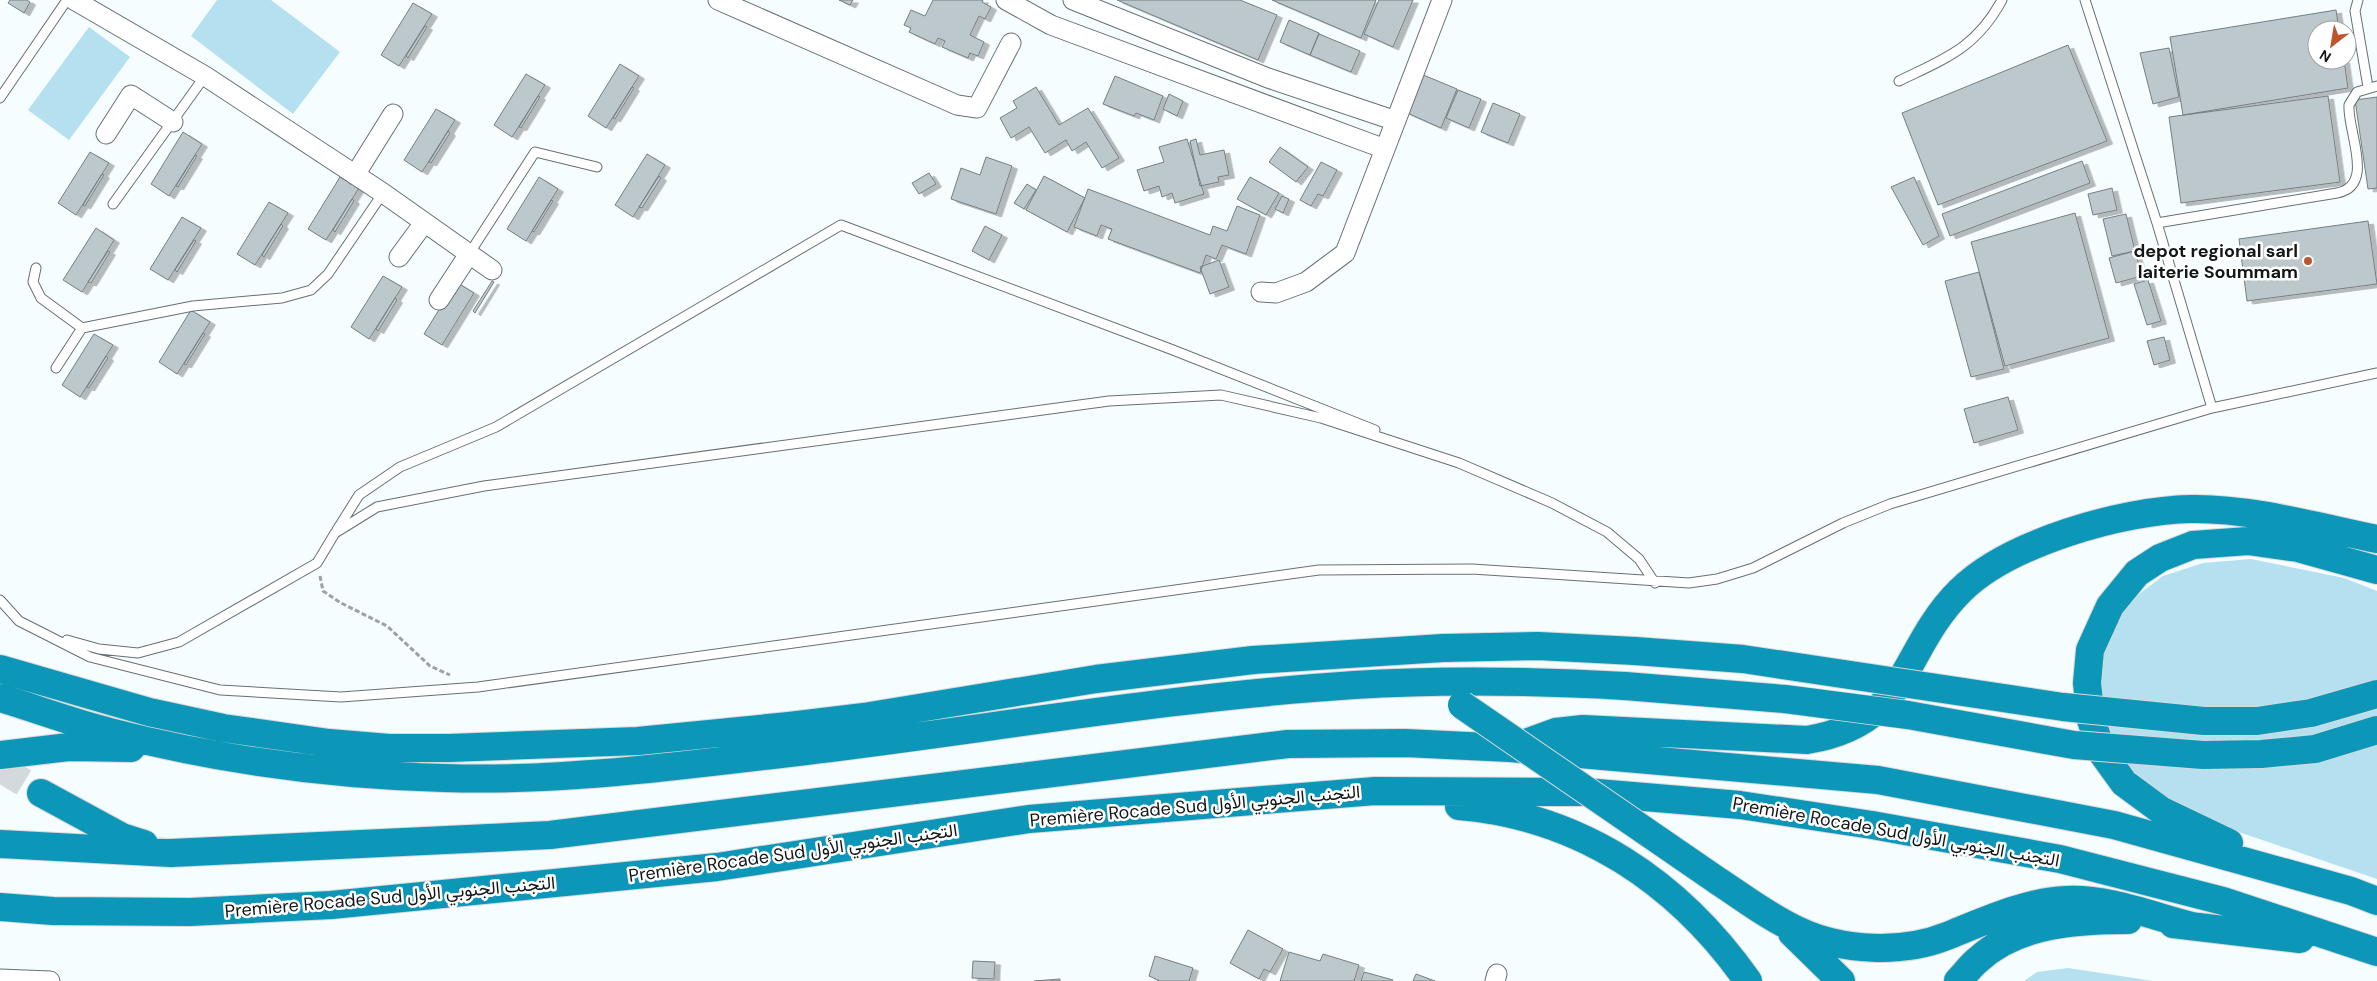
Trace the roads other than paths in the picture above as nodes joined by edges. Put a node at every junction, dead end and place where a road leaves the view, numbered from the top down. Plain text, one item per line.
1 (68, 0) edge
2 (74, 0) edge
3 (718, 0) edge
4 (1006, 0) edge
5 (1072, 0) edge
6 (1442, 0) edge
7 (2002, 0) edge
8 (2085, 0) edge
9 (2358, 0) edge
10 (1011, 43) dead end
11 (205, 76) junction
12 (1899, 81) dead end
13 (2372, 86) edge
14 (0, 98) edge
15 (393, 114) dead end
16 (1396, 121) junction
17 (173, 122) junction
18 (106, 134) dead end
19 (1384, 149) junction
20 (597, 166) dead end
21 (355, 175) junction
22 (383, 193) junction
23 (112, 204) dead end
24 (424, 223) junction
25 (2157, 223) junction
26 (469, 254) junction
27 (399, 257) dead end
28 (36, 268) dead end
29 (492, 270) dead end
30 (1261, 292) dead end
31 (439, 300) dead end
32 (82, 328) junction
33 (56, 368) dead end
34 (2377, 373) edge
35 (2212, 408) junction
36 (1459, 463) junction
37 (335, 533) junction
38 (2377, 540) edge
39 (2377, 570) edge
40 (1655, 582) junction
41 (0, 600) edge
42 (49, 636) junction
43 (0, 669) edge
44 (1352, 685) junction
45 (2377, 694) edge
46 (0, 698) edge
47 (2377, 730) edge
48 (1510, 748) junction
49 (192, 750) junction
50 (0, 755) edge
51 (1374, 791) junction
52 (41, 793) tunnel mouth
53 (0, 844) edge
54 (172, 853) junction
55 (2351, 891) junction
56 (2377, 900) edge
57 (4, 909) edge
58 (1778, 920) junction
59 (2192, 926) junction
60 (2370, 949) edge
61 (0, 979) edge
62 (50, 981) edge
63 (1748, 981) edge
64 (1841, 981) edge
65 (1958, 981) edge

1 - 14 lane
2 - 11 street
3 - 10 street
4 - 19 street
5 - 16 street
6 - 16 street
7 - 12 lane
8 - 25 lane
9 - 13 lane
11 - 17 lane
11 - 21 street
13 - 25 lane
15 - 21 street
16 - 19 street
17 - 18 street
17 - 23 lane
19 - 30 street
20 - 26 lane
21 - 22 street
22 - 24 street
22 - 32 lane
24 - 26 street
24 - 27 street
25 - 35 lane
26 - 29 street
26 - 31 street
28 - 32 lane
32 - 33 lane
34 - 35 lane
35 - 40 lane
36 - 37 lane
36 - 37 lane
36 - 40 lane
37 - 42 lane
38 - 48 highway
39 - 55 highway
40 - 42 lane
41 - 42 lane
43 - 45 highway, bridge
44 - 47 highway, bridge
44 - 49 highway
44 - 58 highway, bridge
46 - 49 highway
48 - 54 highway, Première Rocade Sud التجنب الجنوبي الأول
48 - 55 highway, Première Rocade Sud التجنب الجنوبي الأول
49 - 50 highway
51 - 57 highway, Première Rocade Sud التجنب الجنوبي الأول
51 - 60 highway, Première Rocade Sud التجنب الجنوبي الأول
51 - 63 highway
52 - 54 highway
53 - 54 highway
55 - 56 highway, Première Rocade Sud التجنب الجنوبي الأول
58 - 59 highway
58 - 64 highway
59 - 60 highway
59 - 65 highway
61 - 62 street

